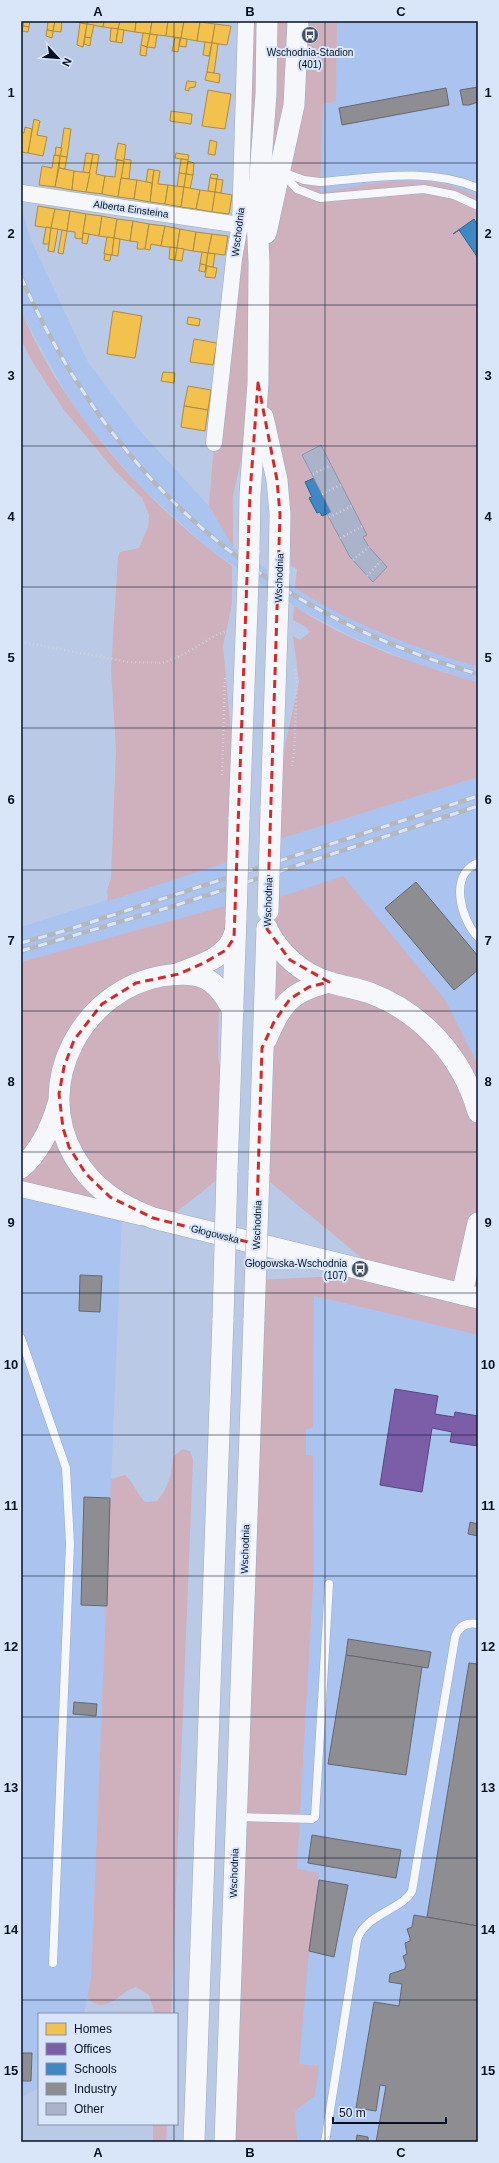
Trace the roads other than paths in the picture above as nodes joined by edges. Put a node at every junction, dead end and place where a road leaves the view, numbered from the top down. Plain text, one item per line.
1 (246, 21) edge
2 (268, 21) edge
3 (298, 21) edge
4 (261, 170) junction
5 (478, 188) edge
6 (22, 193) dead end
7 (478, 206) edge
8 (240, 225) junction
9 (258, 383) junction
10 (214, 443) dead end
11 (478, 863) edge
12 (267, 920) junction
13 (236, 924) junction
14 (478, 937) edge
15 (179, 974) junction
16 (329, 982) junction
17 (233, 1011) junction
18 (262, 1048) junction
19 (60, 1100) junction
20 (478, 1112) edge
21 (21, 1168) edge
22 (21, 1190) edge
23 (165, 1222) junction
24 (478, 1223) edge
25 (470, 1296) edge
26 (21, 1338) edge
27 (329, 1584) dead end
28 (478, 1624) edge
29 (236, 1816) junction
30 (54, 1963) dead end
31 (194, 2142) edge
32 (225, 2142) edge
33 (325, 2142) edge

1 - 4 street, Wschodnia
2 - 4 street, Wschodnia
3 - 4 street, Wschodnia
4 - 5 lane
4 - 7 lane
4 - 8 street, Wschodnia
4 - 9 street, Wschodnia
6 - 8 street, Alberta Einsteina
8 - 10 street, Wschodnia
9 - 12 street, Wschodnia, bridge
9 - 13 street, Wschodnia, bridge
11 - 14 lane
12 - 16 street
12 - 18 street, Wschodnia
13 - 15 street
13 - 17 street, Wschodnia
15 - 17 street
15 - 19 street
16 - 18 street
16 - 20 street
17 - 31 street, Wschodnia, bridge
18 - 29 street, Wschodnia, bridge
19 - 21 street
19 - 23 street
22 - 23 street, Głogowska
23 - 25 street, Głogowska
24 - 25 street
26 - 30 lane
27 - 29 lane
28 - 33 lane
29 - 32 street, Wschodnia

